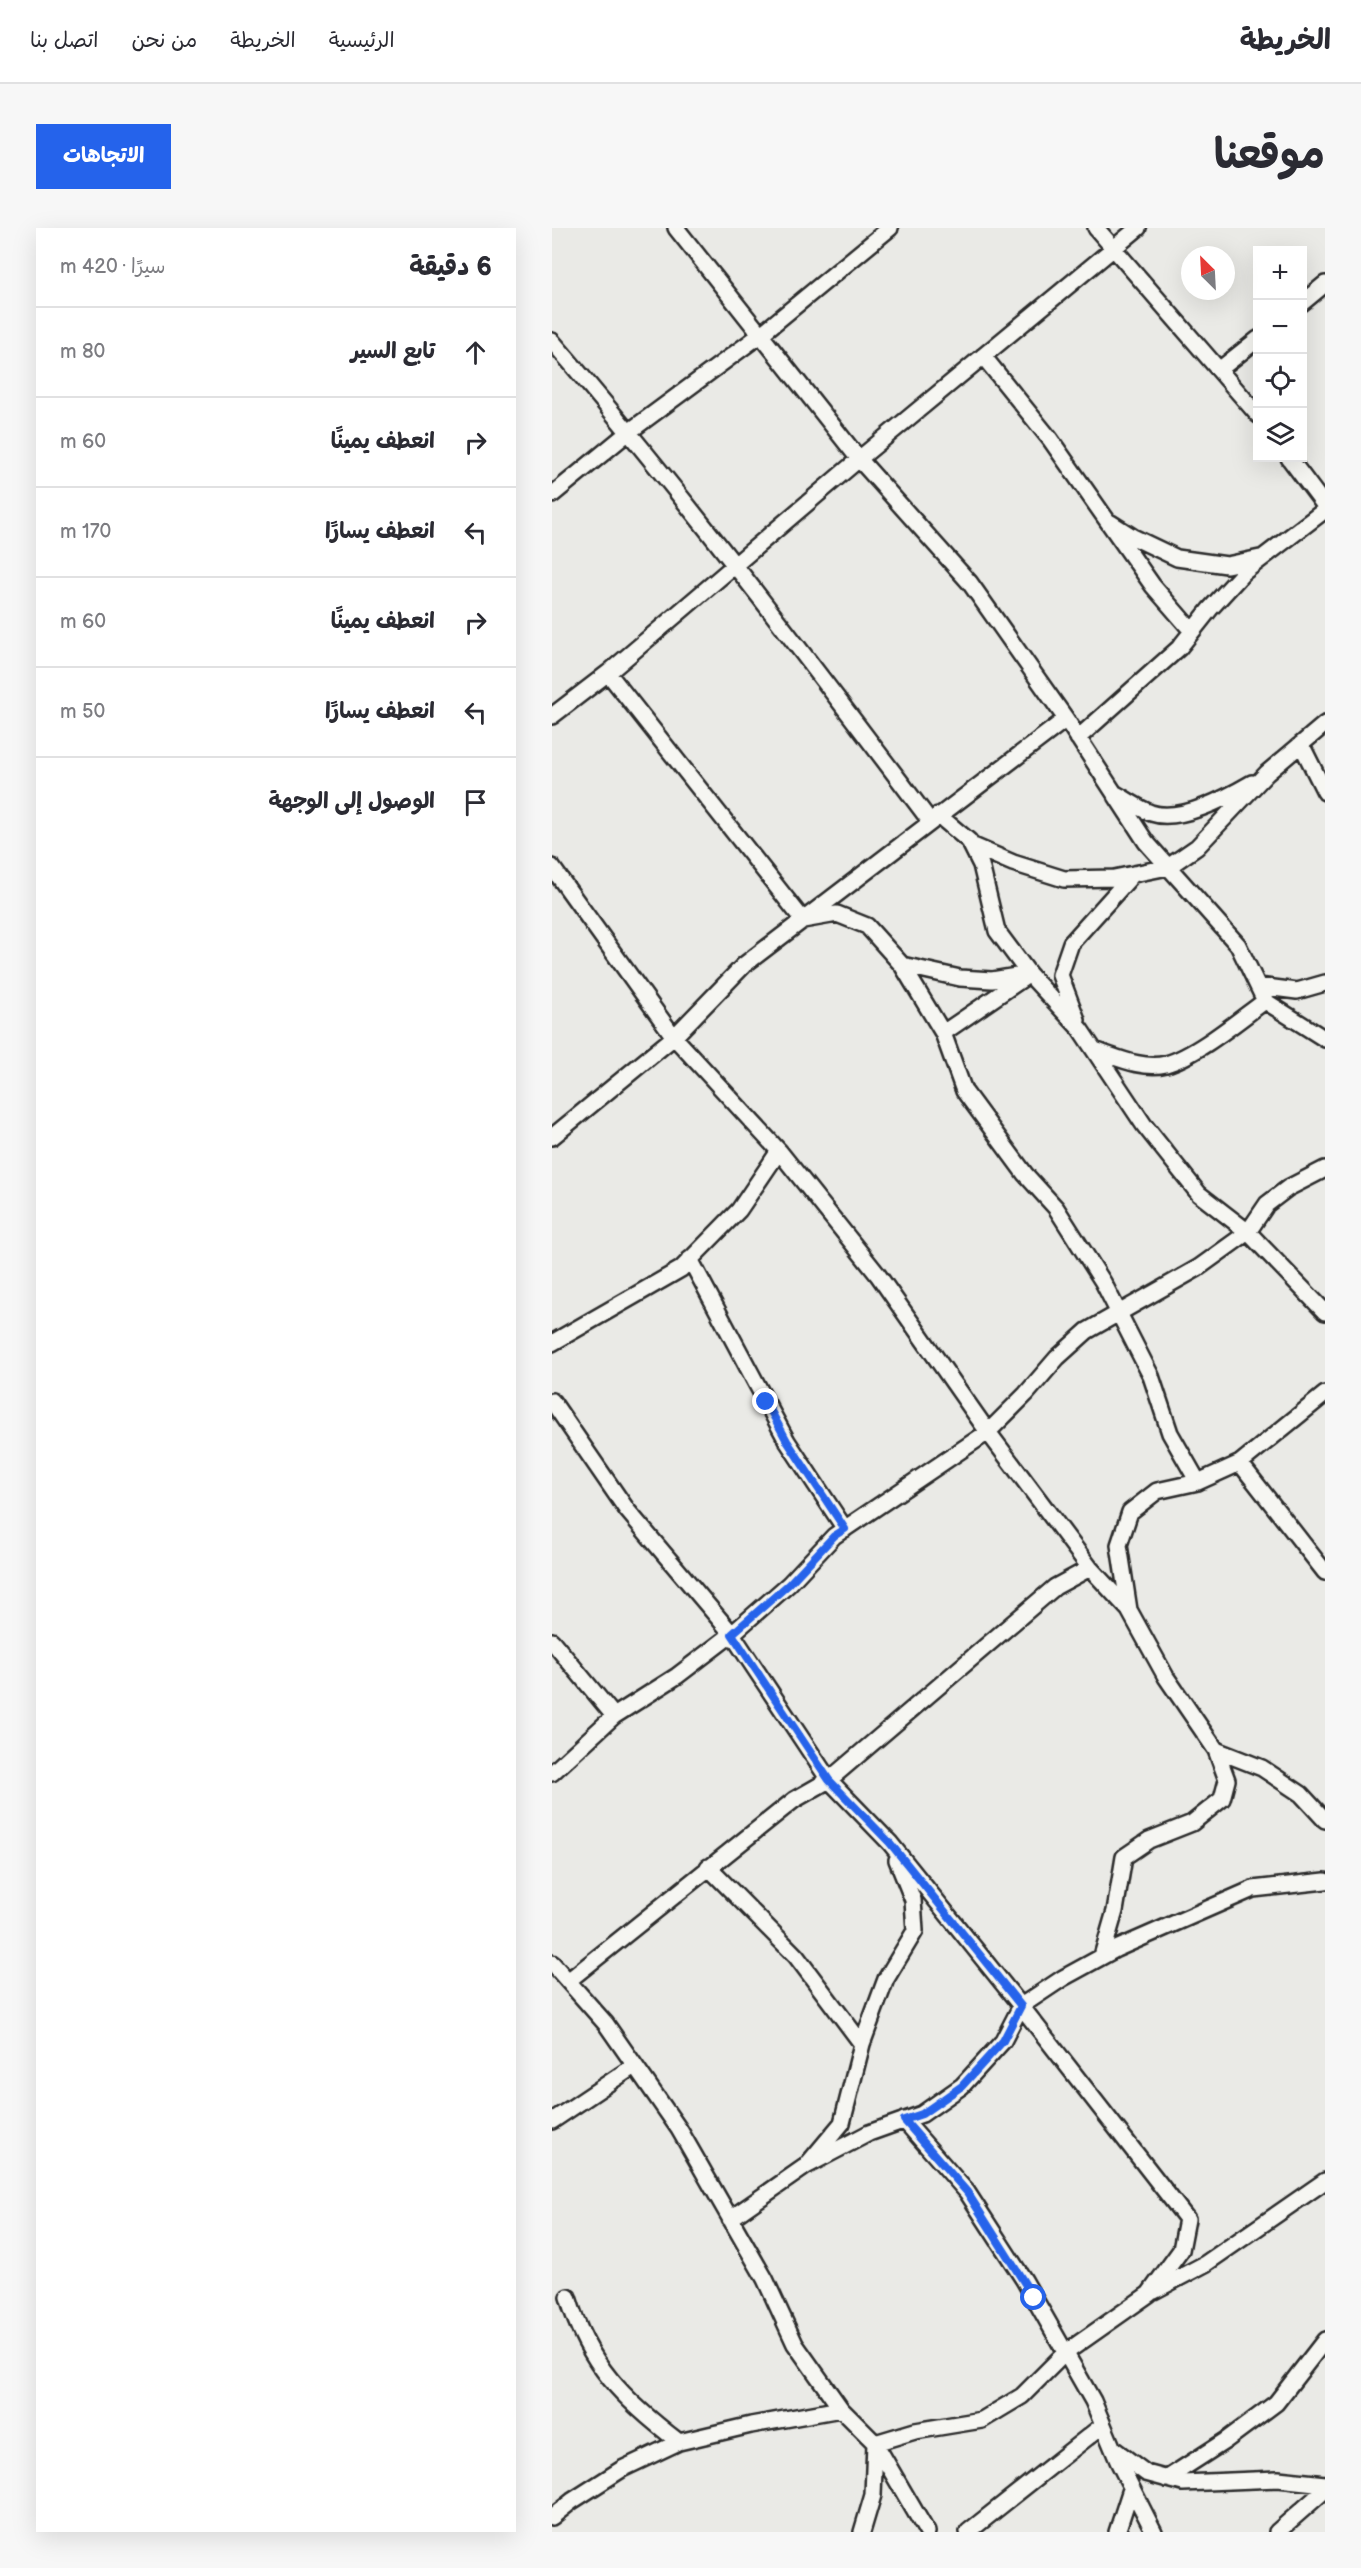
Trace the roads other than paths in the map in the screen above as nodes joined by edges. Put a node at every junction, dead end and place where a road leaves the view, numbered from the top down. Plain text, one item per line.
1 (676, 228) edge
2 (890, 228) edge
3 (1096, 228) edge
4 (1138, 228) edge
5 (1113, 249) junction
6 (1325, 284) edge
7 (1306, 300) edge
8 (760, 334) junction
9 (552, 341) edge
10 (1253, 342) edge
11 (983, 357) junction
12 (1219, 370) junction
13 (1253, 410) edge
14 (630, 431) junction
15 (859, 459) junction
16 (1292, 462) edge
17 (552, 495) edge
18 (1325, 508) edge
19 (1104, 519) junction
20 (1263, 557) junction
21 (736, 565) junction
22 (1192, 631) junction
23 (608, 673) junction
24 (552, 716) edge
25 (1066, 719) junction
26 (1325, 724) edge
27 (1078, 738) junction
28 (1301, 744) junction
29 (1267, 773) junction
30 (1111, 791) junction
31 (1325, 792) edge
32 (934, 818) junction
33 (971, 845) junction
34 (552, 867) edge
35 (1168, 867) junction
36 (1133, 874) junction
37 (803, 920) junction
38 (902, 966) junction
39 (1029, 974) junction
40 (1325, 983) edge
41 (1258, 986) junction
42 (1265, 1001) junction
43 (1080, 1029) junction
44 (943, 1033) junction
45 (674, 1037) junction
46 (1325, 1039) edge
47 (1094, 1050) junction
48 (552, 1137) edge
49 (779, 1151) junction
50 (1325, 1169) edge
51 (1248, 1232) junction
52 (690, 1259) junction
53 (1325, 1312) edge
54 (1119, 1314) junction
55 (552, 1343) edge
56 (1325, 1394) edge
57 (552, 1401) edge
58 (988, 1432) junction
59 (1240, 1463) junction
60 (1198, 1482) junction
61 (845, 1529) junction
62 (1090, 1568) junction
63 (1325, 1572) edge
64 (1129, 1610) junction
65 (732, 1634) junction
66 (552, 1641) edge
67 (614, 1716) junction
68 (1216, 1750) junction
69 (552, 1773) edge
70 (829, 1780) junction
71 (1325, 1820) edge
72 (890, 1843) junction
73 (708, 1867) junction
74 (1325, 1881) edge
75 (1102, 1956) junction
76 (552, 1963) edge
77 (568, 1981) junction
78 (1021, 2006) junction
79 (862, 2044) junction
80 (634, 2066) junction
81 (904, 2120) junction
82 (552, 2121) edge
83 (807, 2166) junction
84 (1325, 2181) edge
85 (730, 2218) junction
86 (1149, 2294) junction
87 (568, 2297) dead end
88 (1325, 2340) edge
89 (1065, 2353) junction
90 (841, 2409) junction
91 (1103, 2425) junction
92 (679, 2442) junction
93 (874, 2443) junction
94 (1112, 2448) junction
95 (1166, 2479) junction
96 (1325, 2484) edge
97 (1131, 2489) junction
98 (1325, 2490) edge
99 (552, 2517) edge
100 (862, 2532) edge
101 (927, 2532) edge
102 (968, 2532) edge
103 (1117, 2532) edge
104 (1154, 2532) edge
105 (1277, 2532) edge

1 - 8 street
2 - 8 street
3 - 5 street
4 - 5 street
5 - 11 street
5 - 12 street
6 - 7 street
8 - 14 street
8 - 15 street
9 - 14 street
10 - 12 street
11 - 15 street
11 - 19 street
12 - 13 street
14 - 17 street
14 - 21 street
15 - 21 street
15 - 25 street
16 - 18 street
18 - 20 street
19 - 20 street
19 - 22 street
20 - 22 street
21 - 23 street
21 - 32 street
22 - 27 street
23 - 24 street
23 - 37 street
25 - 27 street
25 - 32 street
26 - 28 street
27 - 30 street
28 - 29 street
28 - 31 street
29 - 30 street
29 - 35 street
30 - 35 street
32 - 33 street
32 - 37 street
33 - 36 street
33 - 39 street
34 - 45 street
35 - 36 street
35 - 41 street
36 - 43 street
37 - 38 street
37 - 45 street
38 - 39 street
38 - 44 street
39 - 43 street
39 - 44 street
40 - 41 street
41 - 42 street
42 - 46 street
42 - 47 street
43 - 47 street
44 - 54 street
45 - 48 street
45 - 49 street
47 - 51 street
49 - 52 street
49 - 58 street
50 - 51 street
51 - 53 street
51 - 54 street
52 - 55 street
52 - 61 street
54 - 58 street
54 - 60 street
56 - 59 street
57 - 65 street
58 - 61 street
58 - 62 street
59 - 60 street
59 - 63 street
60 - 64 street
61 - 65 street
62 - 64 street
62 - 70 street
64 - 68 street
65 - 67 street
65 - 70 street
66 - 67 street
67 - 69 street
68 - 71 street
68 - 75 street
70 - 72 street
70 - 73 street
72 - 78 street
72 - 79 street
73 - 77 street
73 - 79 street
74 - 75 street
75 - 78 street
76 - 77 street
77 - 80 street
78 - 81 street
78 - 86 street
79 - 83 street
80 - 82 street
80 - 85 street
81 - 83 street
81 - 89 street
83 - 85 street
84 - 86 street
85 - 90 street
86 - 89 street
87 - 92 street
88 - 95 street
89 - 91 street
89 - 93 street
90 - 92 street
90 - 93 street
91 - 94 street
91 - 102 street
92 - 99 street
93 - 100 street
93 - 101 street
94 - 95 street
94 - 97 street
95 - 96 street
97 - 103 street
97 - 104 street
98 - 105 street

